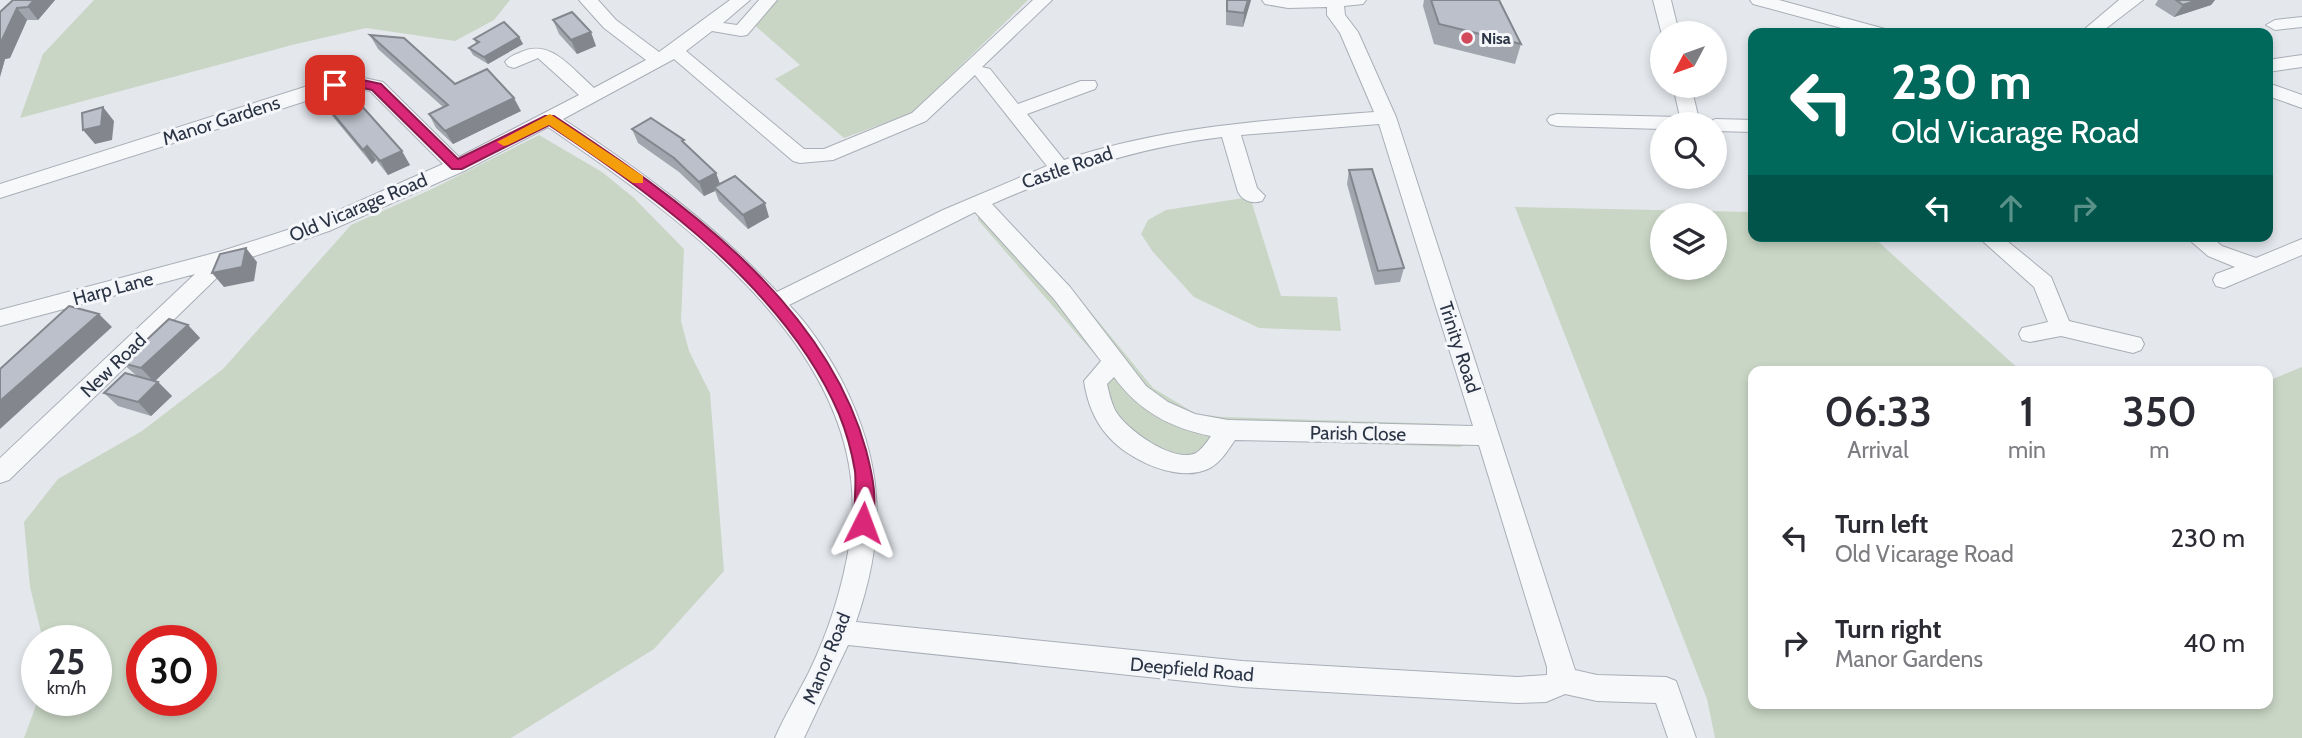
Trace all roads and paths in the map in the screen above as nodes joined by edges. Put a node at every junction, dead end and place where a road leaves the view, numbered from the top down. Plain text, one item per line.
1 (588, 0) edge
2 (741, 0) edge
3 (768, 0) edge
4 (1044, 0) edge
5 (1271, 0) edge
6 (1662, 0) edge
7 (1759, 0) edge
8 (2134, 0) edge
9 (1346, 1) edge
10 (1667, 21) edge
11 (2302, 22) edge
12 (2275, 25) dead end
13 (710, 26) junction
14 (1861, 28) edge
15 (2095, 28) edge
16 (667, 56) junction
17 (2302, 61) edge
18 (514, 62) dead end
19 (2273, 64) edge
20 (983, 73) dead end
21 (1088, 86) dead end
22 (2273, 91) edge
23 (591, 96) junction
24 (2302, 102) edge
25 (1014, 112) junction
26 (1386, 117) junction
27 (550, 119) junction
28 (1557, 120) dead end
29 (1650, 123) edge
30 (1727, 125) edge
31 (1748, 126) edge
32 (1230, 131) junction
33 (457, 166) junction
34 (1060, 168) junction
35 (0, 191) edge
36 (1255, 196) dead end
37 (978, 202) junction
38 (1994, 242) edge
39 (2203, 242) edge
40 (2302, 247) edge
41 (225, 258) junction
42 (2256, 266) junction
43 (2224, 280) dead end
44 (774, 303) junction
45 (0, 317) edge
46 (2061, 328) junction
47 (2030, 334) dead end
48 (2133, 344) dead end
49 (1115, 362) junction
50 (1228, 430) junction
51 (1488, 436) junction
52 (0, 473) edge
53 (841, 632) junction
54 (1553, 685) junction
55 (789, 738) edge
56 (1682, 738) edge

1 - 16 street
2 - 13 street, Old Vicarage Road
3 - 13 street
4 - 16 street
5 - 9 street
6 - 10 street
7 - 14 street
8 - 15 street
9 - 26 street, Trinity Road
11 - 12 street
13 - 16 street, Old Vicarage Road
16 - 23 street, Old Vicarage Road
17 - 19 street
18 - 23 street
20 - 25 street
21 - 25 street
22 - 24 street
23 - 27 street, Old Vicarage Road
25 - 34 street
26 - 32 street, Castle Road
26 - 51 street, Trinity Road
27 - 33 street, Old Vicarage Road
27 - 44 street, Manor Road
28 - 29 street
30 - 31 street
32 - 34 street, Castle Road
32 - 36 street
33 - 35 street, Manor Gardens
33 - 41 street, Old Vicarage Road
34 - 37 street, Castle Road
37 - 44 street, Castle Road
37 - 49 street, Parish Close
38 - 46 street
39 - 42 street
40 - 42 street
41 - 45 street, Harp Lane
41 - 52 street, New Road
42 - 43 street
44 - 53 street, Manor Road
46 - 47 street
46 - 48 street
49 - 50 street, Parish Close
49 - 50 street
50 - 51 street, Parish Close
51 - 54 street, Trinity Road
53 - 54 street, Deepfield Road
53 - 55 street, Manor Road
54 - 56 street, Deepfield Road

